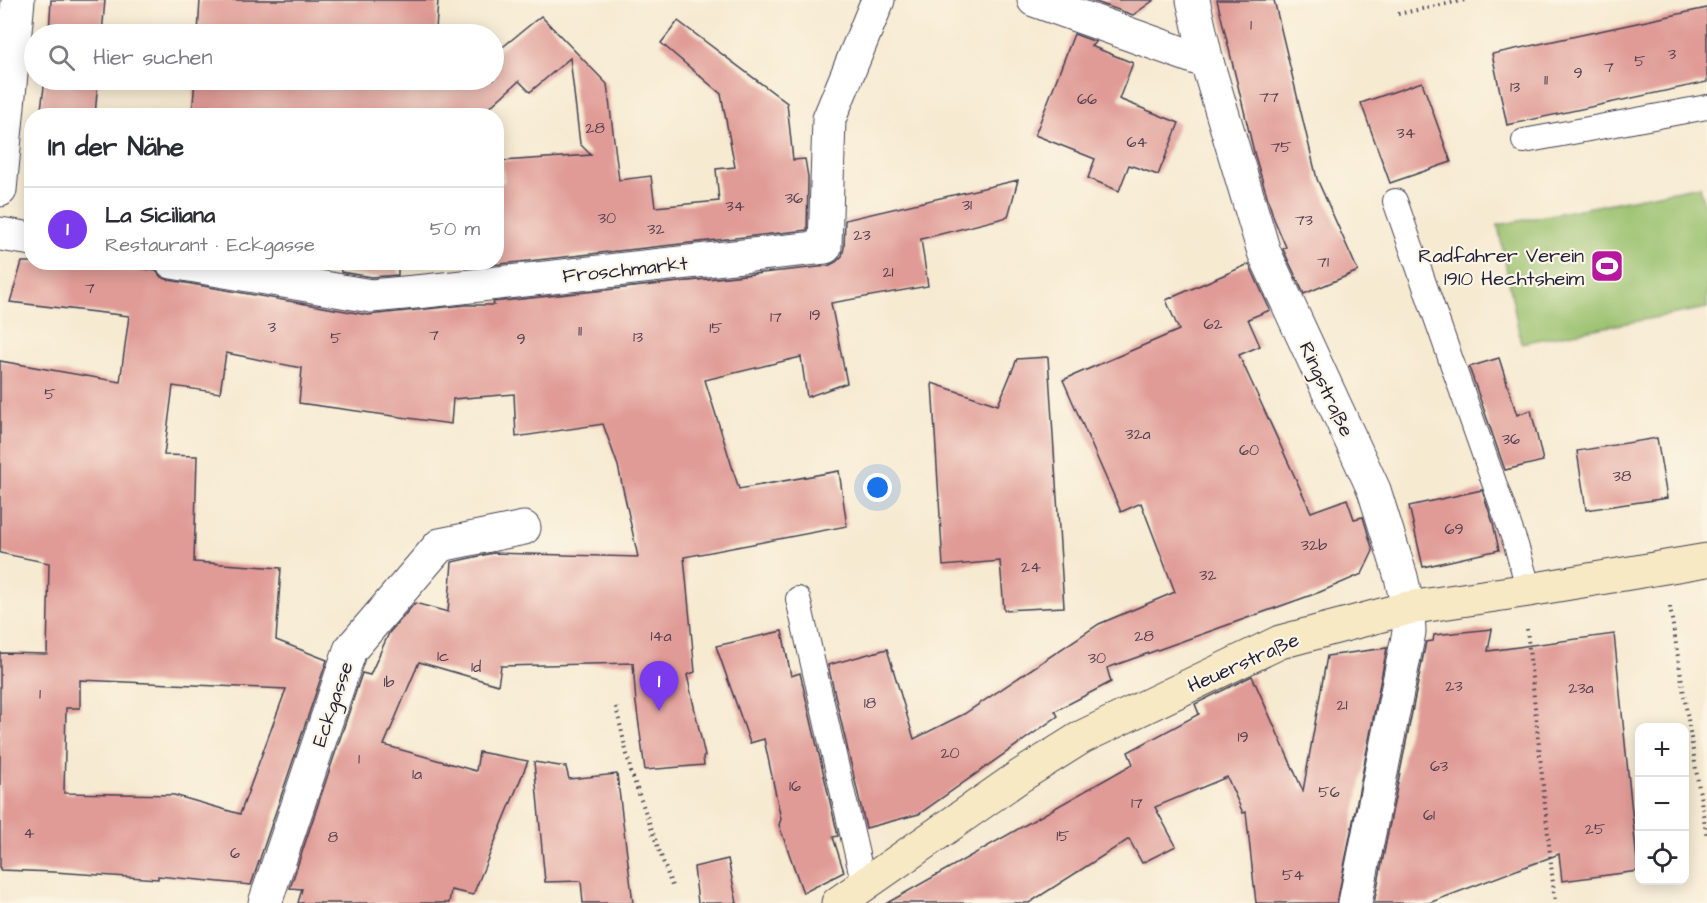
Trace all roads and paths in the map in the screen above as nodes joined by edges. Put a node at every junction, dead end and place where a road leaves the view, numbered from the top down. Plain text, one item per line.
1 (18, 0) edge
2 (878, 0) edge
3 (1034, 0) edge
4 (1193, 0) edge
5 (1464, 0) edge
6 (1398, 14) dead end
7 (1207, 62) junction
8 (1707, 107) edge
9 (1524, 141) dead end
10 (0, 190) edge
11 (1395, 201) dead end
12 (0, 234) edge
13 (24, 238) edge
14 (219, 270) edge
15 (524, 528) dead end
16 (1707, 560) edge
17 (1529, 590) junction
18 (798, 599) dead end
19 (1669, 600) dead end
20 (1408, 608) junction
21 (1526, 625) dead end
22 (616, 707) dead end
23 (1707, 838) edge
24 (672, 886) dead end
25 (851, 894) edge
26 (265, 903) edge
27 (1355, 903) edge
28 (1555, 903) edge

1 - 10 street
2 - 14 street, Froschmarkt
3 - 7 street
4 - 7 street, Ringstraße
5 - 6 path
7 - 20 street, Ringstraße
8 - 9 lane
11 - 17 lane
12 - 13 street
15 - 26 street, Eckgasse
16 - 17 street, Heuerstraße
17 - 20 street, Heuerstraße
18 - 25 lane, Heuerstraße
19 - 23 path
20 - 25 street, Heuerstraße
20 - 27 street, Ringstraße
21 - 28 path
22 - 24 path

